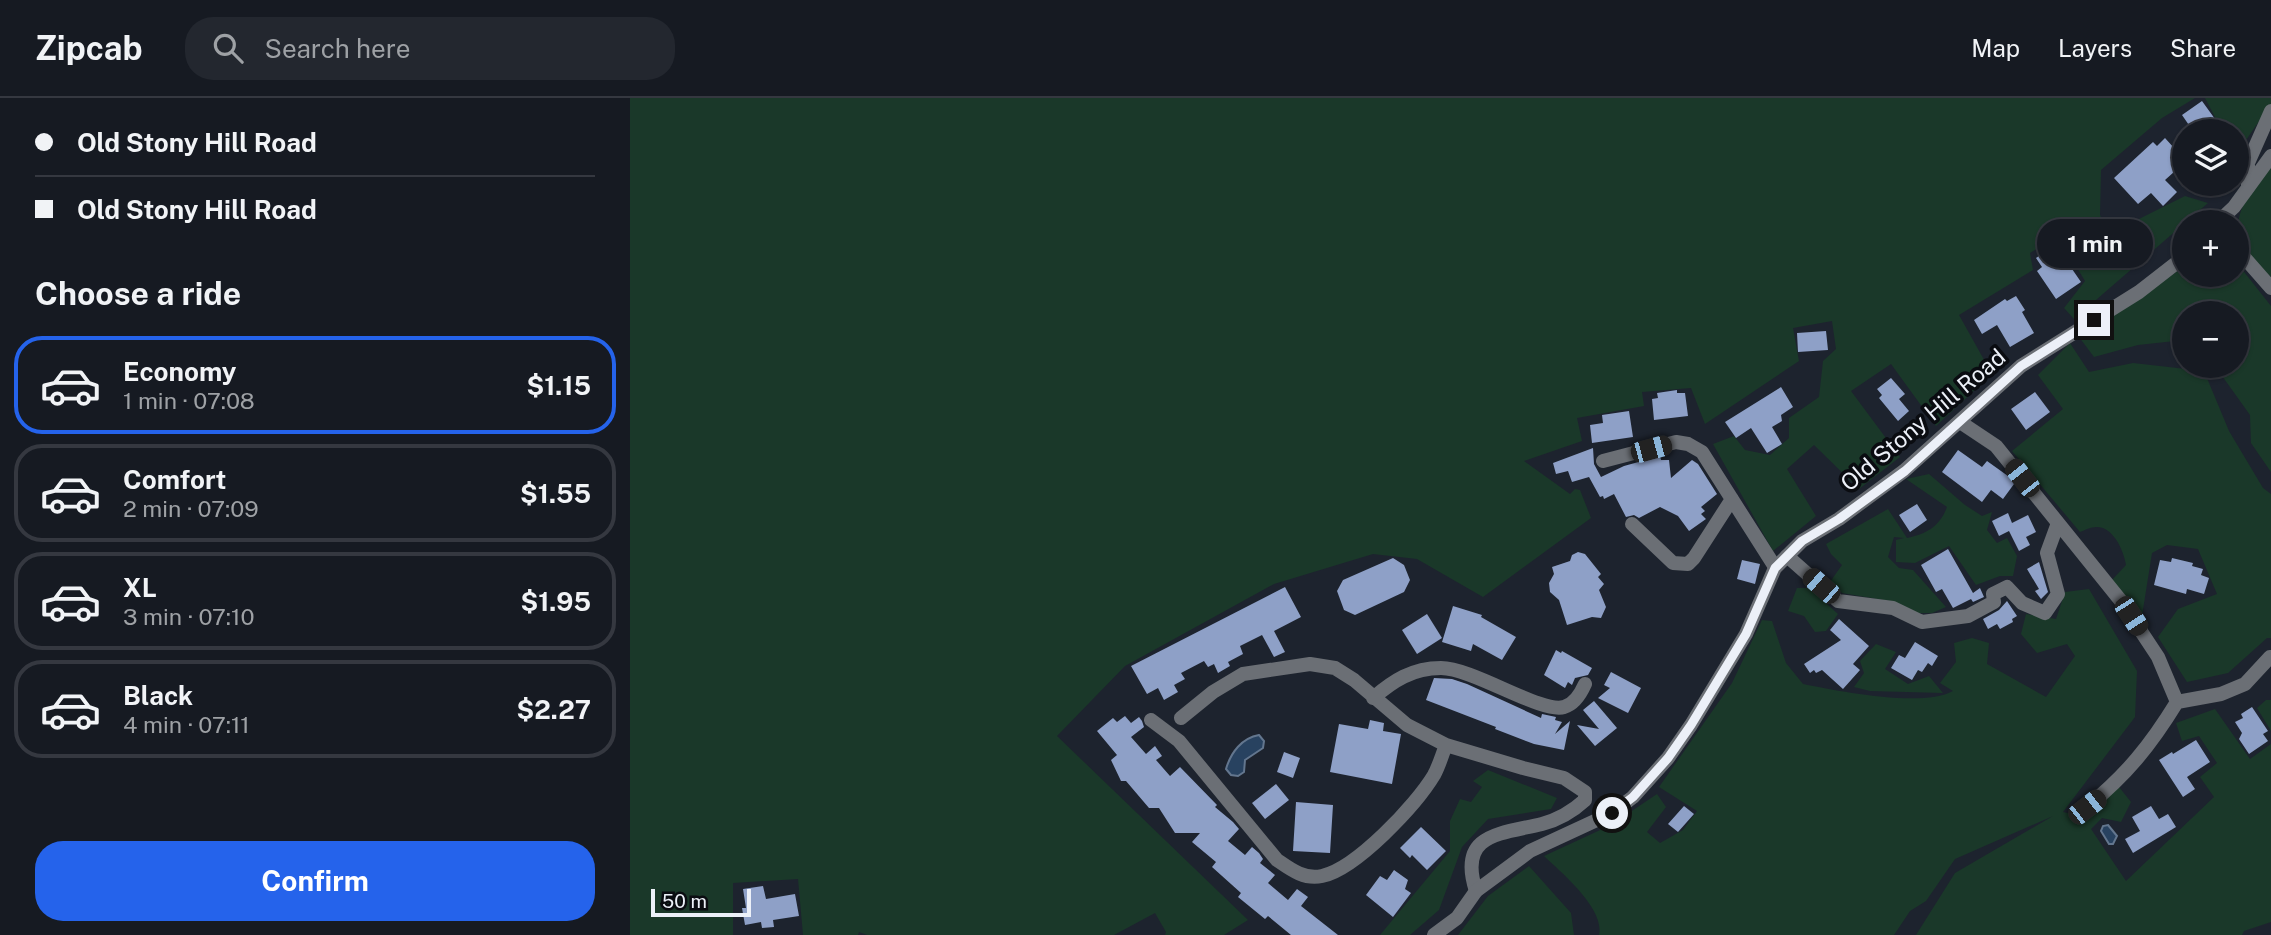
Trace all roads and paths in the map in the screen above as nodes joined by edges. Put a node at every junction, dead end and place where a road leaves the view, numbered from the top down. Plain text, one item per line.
1 (2271, 111) edge
2 (2271, 156) edge
3 (2249, 161) edge
4 (2249, 186) edge
5 (2242, 196) edge
6 (2231, 210) edge
7 (2249, 263) edge
8 (2172, 266) edge
9 (2271, 288) edge
10 (1960, 422) junction
11 (1603, 461) dead end
12 (1732, 499) junction
13 (2058, 523) junction
14 (1632, 524) dead end
15 (1787, 556) junction
16 (1775, 567) junction
17 (2270, 657) edge
18 (1585, 684) dead end
19 (1373, 698) junction
20 (2177, 702) junction
21 (1181, 718) dead end
22 (1151, 720) dead end
23 (1446, 745) junction
24 (2087, 807) dead end
25 (1476, 891) junction
26 (1434, 935) edge

1 - 3 street
2 - 4 street
5 - 6 street
7 - 9 street
8 - 10 street, Old Stony Hill Road
10 - 13 street
10 - 15 street, Old Stony Hill Road
11 - 12 street
12 - 14 street
12 - 16 street
13 - 15 street
13 - 20 street
15 - 16 street, Old Stony Hill Road
16 - 25 street, Old Stony Hill Road
17 - 20 street
18 - 19 street
19 - 21 street
19 - 23 street
20 - 24 street
22 - 23 street
23 - 25 street
25 - 26 street, Old Stony Hill Road

